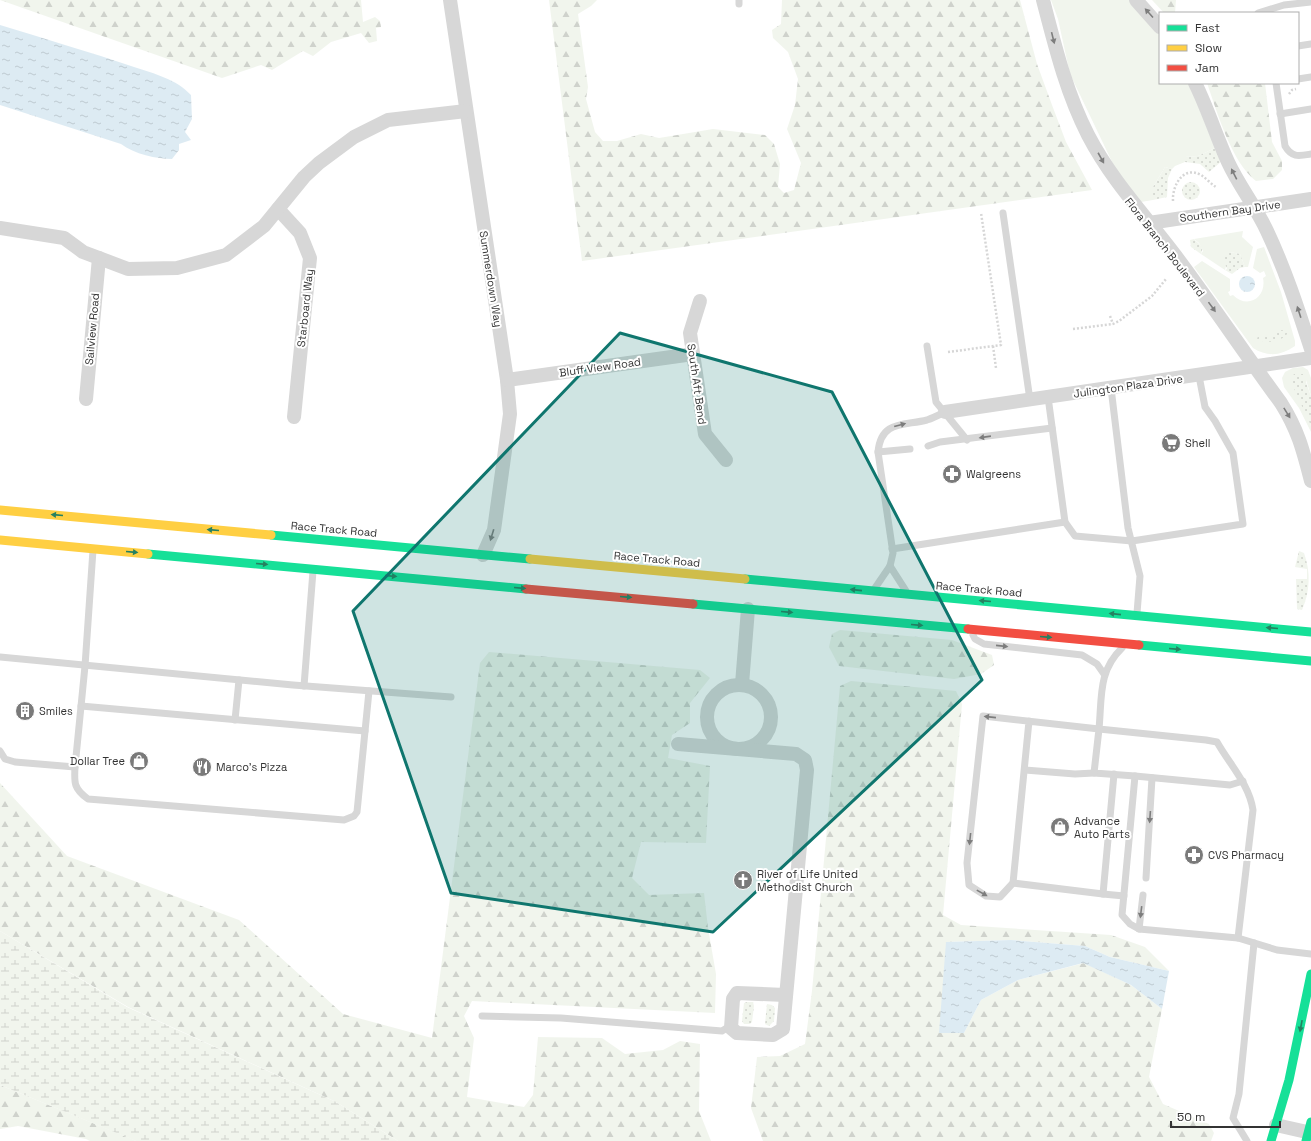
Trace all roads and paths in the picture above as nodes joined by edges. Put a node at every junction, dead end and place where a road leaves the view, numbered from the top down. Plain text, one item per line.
1 (450, 0) edge
2 (1043, 0) edge
3 (1136, 0) edge
4 (1311, 2) edge
5 (1263, 12) edge
6 (1159, 26) edge
7 (1311, 44) edge
8 (1299, 46) edge
9 (1311, 77) edge
10 (1299, 79) edge
11 (1195, 84) edge
12 (1276, 84) edge
13 (1311, 109) edge
14 (466, 111) junction
15 (1280, 114) junction
16 (1311, 154) edge
17 (1216, 187) dead end
18 (1311, 199) edge
19 (1173, 201) dead end
20 (1253, 208) junction
21 (278, 209) junction
22 (981, 213) dead end
23 (1003, 213) dead end
24 (1149, 223) junction
25 (0, 228) edge
26 (99, 258) junction
27 (1166, 279) dead end
28 (700, 301) dead end
29 (1110, 316) dead end
30 (1113, 324) junction
31 (1073, 329) dead end
32 (927, 346) dead end
33 (993, 346) junction
34 (1311, 349) edge
35 (948, 352) dead end
36 (693, 354) junction
37 (1311, 358) edge
38 (996, 368) dead end
39 (1255, 368) junction
40 (1200, 376) junction
41 (507, 380) junction
42 (1111, 388) junction
43 (1048, 397) junction
44 (86, 399) dead end
45 (1030, 400) junction
46 (945, 412) junction
47 (294, 417) dead end
48 (1052, 428) junction
49 (968, 440) junction
50 (928, 444) dead end
51 (910, 446) dead end
52 (878, 452) junction
53 (726, 460) dead end
54 (1311, 481) edge
55 (0, 510) edge
56 (1065, 522) junction
57 (0, 540) edge
58 (1132, 541) junction
59 (94, 545) junction
60 (892, 549) junction
61 (482, 555) junction
62 (890, 566) junction
63 (313, 569) junction
64 (872, 591) junction
65 (908, 595) junction
66 (749, 605) junction
67 (1137, 616) junction
68 (970, 629) junction
69 (1311, 632) edge
70 (1127, 644) junction
71 (0, 657) edge
72 (1311, 661) edge
73 (85, 666) junction
74 (1104, 674) junction
75 (239, 680) junction
76 (742, 684) junction
77 (304, 686) junction
78 (369, 691) junction
79 (451, 697) dead end
80 (81, 706) junction
81 (235, 720) junction
82 (1029, 721) junction
83 (1099, 729) junction
84 (365, 732) junction
85 (678, 744) dead end
86 (737, 749) junction
87 (0, 751) edge
88 (75, 767) junction
89 (1025, 770) junction
90 (1094, 773) junction
91 (1114, 774) junction
92 (1135, 776) junction
93 (1152, 778) junction
94 (1243, 782) junction
95 (1146, 878) dead end
96 (1013, 884) junction
97 (1103, 894) junction
98 (1143, 895) dead end
99 (1124, 896) junction
100 (1139, 929) junction
101 (1238, 938) junction
102 (1254, 943) junction
103 (1311, 954) edge
104 (1311, 974) edge
105 (786, 995) junction
106 (482, 1016) dead end
107 (730, 1026) junction
108 (1276, 1125) junction
109 (1309, 1134) edge
110 (1247, 1141) edge
111 (1271, 1141) edge

1 - 14 street, Summerdown Way
2 -> 24 street, Flora Branch Boulevard
6 -> 3 street
4 - 5 lane
7 - 8 lane
9 - 10 lane
20 -> 11 street
12 - 15 lane
13 - 15 lane
14 - 21 street
14 - 41 street, Summerdown Way
15 - 16 lane
17 - 19 path
18 - 20 street, Southern Bay Drive
20 - 24 street, Southern Bay Drive
34 -> 20 street
21 - 26 street
21 - 47 street, Starboard Way
22 - 33 path
23 - 45 lane
24 -> 39 street, Flora Branch Boulevard
25 - 26 street
26 - 44 street, Sailview Road
27 - 30 path
28 - 36 street, South Aft Bend
29 - 30 path
30 - 31 path
32 - 46 lane
33 - 35 path
33 - 38 path
36 - 41 street, Bluff View Road
36 - 53 street, South Aft Bend
37 - 39 street, Julington Plaza Drive
39 - 40 street, Julington Plaza Drive
39 -> 54 street, Flora Branch Boulevard
40 - 42 street, Julington Plaza Drive
40 - 58 lane
41 -> 61 street, Summerdown Way
42 - 43 street, Julington Plaza Drive
42 - 58 lane
43 - 45 street, Julington Plaza Drive
43 - 48 lane
45 - 46 street, Julington Plaza Drive
46 - 49 lane
52 -> 46 lane
48 -> 49 lane
48 - 56 lane
49 - 50 lane
51 - 52 lane
52 - 60 lane
61 -> 55 main road, Race Track Road
56 - 58 lane
56 - 60 lane
57 - 59 main road
58 - 67 lane
59 -> 63 main road
59 - 73 lane
60 - 62 lane
64 -> 61 main road, Race Track Road
62 - 64 lane
62 - 65 lane
63 -> 66 main road
63 - 77 lane
64 - 65 main road, Race Track Road
67 -> 65 main road, Race Track Road
66 -> 68 main road
66 - 76 street
69 -> 67 main road, Race Track Road
68 -> 70 main road
68 -> 74 lane
70 -> 72 main road
70 - 74 lane
71 - 73 lane
73 - 75 lane
73 - 80 lane
74 - 83 lane
75 - 77 lane
75 - 81 lane
76 - 86 street
76 - 86 street
77 - 78 lane
78 - 79 lane
78 - 84 lane
80 - 81 lane
80 - 88 lane
81 - 84 lane
82 - 83 lane
82 - 89 lane
82 -> 96 lane
83 - 90 lane
83 - 94 lane
84 - 88 lane
85 - 86 street
86 - 105 street
87 - 88 lane
89 - 90 lane
89 - 96 lane
90 - 91 lane
91 - 92 lane
91 - 97 lane
92 - 93 lane
92 - 99 lane
93 - 94 lane
93 -> 95 lane
94 - 101 lane
96 - 97 lane
97 - 99 lane
98 -> 100 lane
99 - 100 lane
100 - 101 lane
101 - 102 lane
102 - 103 lane
102 - 110 lane
104 -> 108 main road
105 - 107 street
105 - 107 street
106 - 107 lane
108 - 109 street
108 - 111 main road

